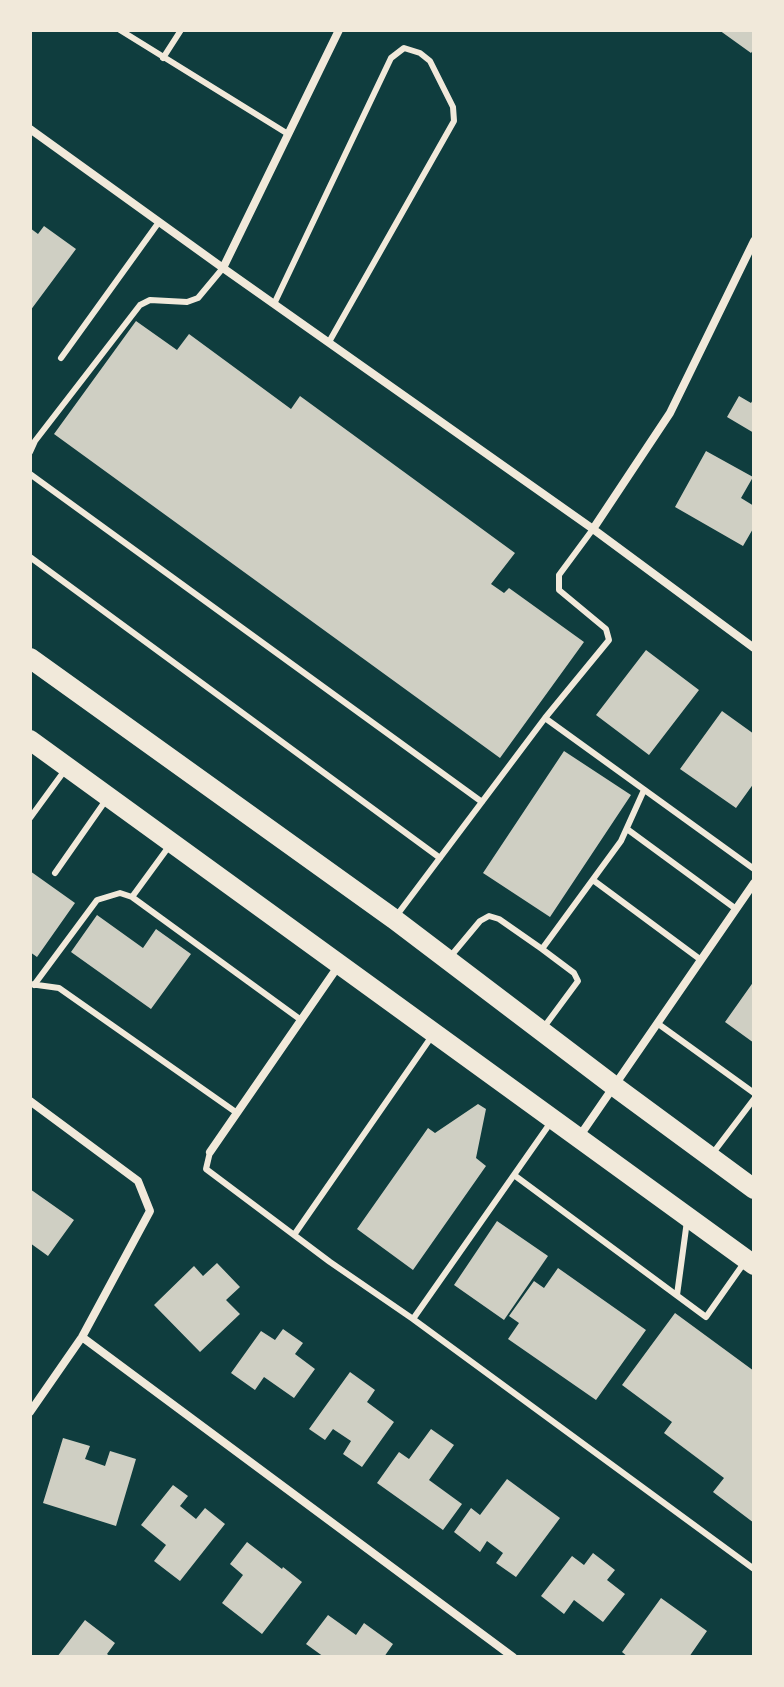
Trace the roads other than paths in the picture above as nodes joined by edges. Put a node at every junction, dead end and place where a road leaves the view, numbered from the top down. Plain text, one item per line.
1 (120, 30) edge
2 (181, 30) edge
3 (339, 30) edge
4 (163, 58) junction
5 (30, 129) edge
6 (288, 134) junction
7 (159, 222) junction
8 (754, 241) edge
9 (223, 268) junction
10 (274, 304) junction
11 (329, 342) junction
12 (61, 358) dead end
13 (30, 452) edge
14 (30, 474) edge
15 (593, 529) junction
16 (30, 557) edge
17 (754, 648) edge
18 (30, 658) edge
19 (545, 718) junction
20 (30, 740) edge
21 (67, 767) junction
22 (644, 790) junction
23 (108, 797) junction
24 (482, 802) junction
25 (30, 818) edge
26 (627, 829) junction
27 (171, 843) junction
28 (440, 858) junction
29 (754, 869) edge
30 (55, 873) dead end
31 (593, 880) junction
32 (754, 883) edge
33 (132, 897) junction
34 (736, 909) junction
35 (394, 919) junction
36 (542, 949) junction
37 (448, 960) junction
38 (701, 960) junction
39 (339, 965) junction
40 (32, 985) edge
41 (301, 1020) junction
42 (657, 1023) junction
43 (542, 1031) junction
44 (434, 1033) junction
45 (614, 1086) junction
46 (754, 1096) edge
47 (30, 1101) edge
48 (237, 1113) junction
49 (553, 1119) junction
50 (578, 1138) junction
51 (210, 1152) joint
52 (710, 1157) junction
53 (514, 1175) junction
54 (754, 1189) edge
55 (688, 1217) junction
56 (294, 1235) junction
57 (750, 1262) edge
58 (677, 1295) junction
59 (413, 1319) junction
60 (82, 1337) junction
61 (30, 1412) edge
62 (754, 1569) edge
63 (513, 1657) edge

1 - 4 lane
2 - 4 lane
3 - 6 street
4 - 6 lane
5 - 7 street
6 - 9 street
7 - 9 street
7 - 12 lane
8 - 15 street
9 - 10 street
9 - 13 lane
10 - 11 street
10 - 11 lane
11 - 15 street
14 - 24 lane
15 - 17 street
15 - 19 lane
16 - 28 lane
18 - 35 main road
19 - 22 lane
19 - 24 lane
20 - 21 main road
21 - 23 main road
21 - 25 lane
22 - 26 lane
22 - 29 lane
23 - 27 main road
23 - 30 lane
24 - 28 lane
26 - 31 lane
26 - 34 lane
27 - 33 lane
27 - 39 main road
28 - 35 lane
31 - 36 lane
31 - 38 lane
32 - 34 street
33 - 40 lane
33 - 41 lane
34 - 38 street
35 - 37 main road
36 - 37 lane
36 - 43 lane
37 - 43 main road
38 - 42 street
39 - 41 street
39 - 44 main road
40 - 48 lane
41 - 48 street
42 - 45 street
42 - 46 lane
43 - 45 main road
44 - 49 main road
44 - 56 lane
45 - 50 street
45 - 52 main road
46 - 52 lane
47 - 60 street
48 - 51 street
49 - 50 main road
49 - 53 lane
50 - 55 main road
51 - 56 lane
52 - 54 main road
53 - 58 lane
53 - 59 lane
55 - 57 main road
55 - 58 lane
56 - 59 lane
57 - 58 lane
59 - 62 lane
60 - 61 street
60 - 63 street

